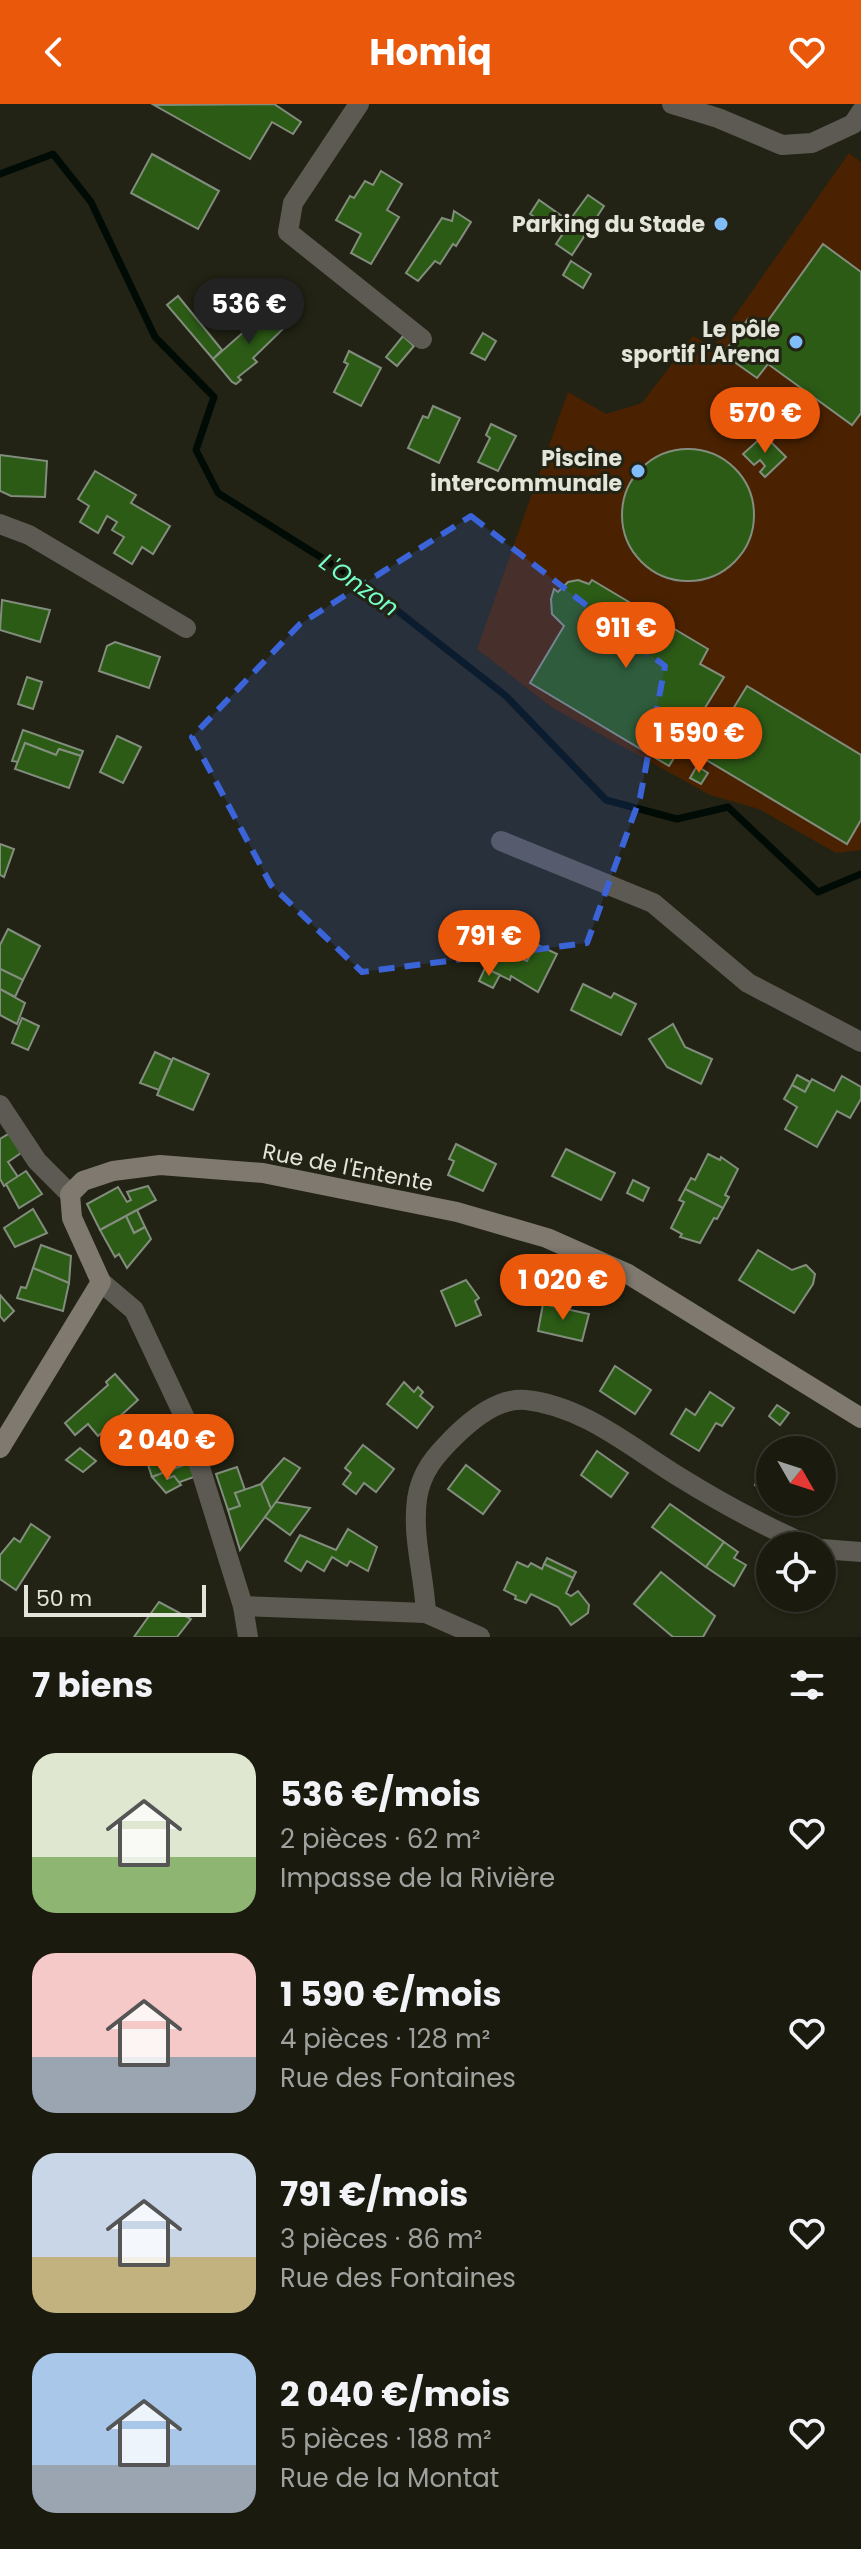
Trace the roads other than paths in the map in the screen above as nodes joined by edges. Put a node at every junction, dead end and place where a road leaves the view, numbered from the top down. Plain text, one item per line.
1 (359, 104) edge
2 (672, 104) edge
3 (857, 118) edge
4 (422, 339) dead end
5 (0, 524) edge
6 (186, 628) dead end
7 (501, 841) dead end
8 (861, 1042) edge
9 (0, 1105) edge
10 (70, 1194) junction
11 (101, 1282) junction
12 (861, 1418) edge
13 (0, 1448) edge
14 (778, 1532) edge
15 (836, 1550) edge
16 (861, 1552) edge
17 (243, 1606) junction
18 (426, 1613) junction
19 (248, 1637) edge
20 (480, 1637) edge

1 - 4 street
2 - 3 street
5 - 6 street
7 - 8 street
9 - 10 street
10 - 11 street
10 - 12 street, Rue de l'Entente
11 - 13 street
11 - 17 street
14 - 18 street
15 - 16 street
17 - 18 street
17 - 19 street
18 - 20 street

